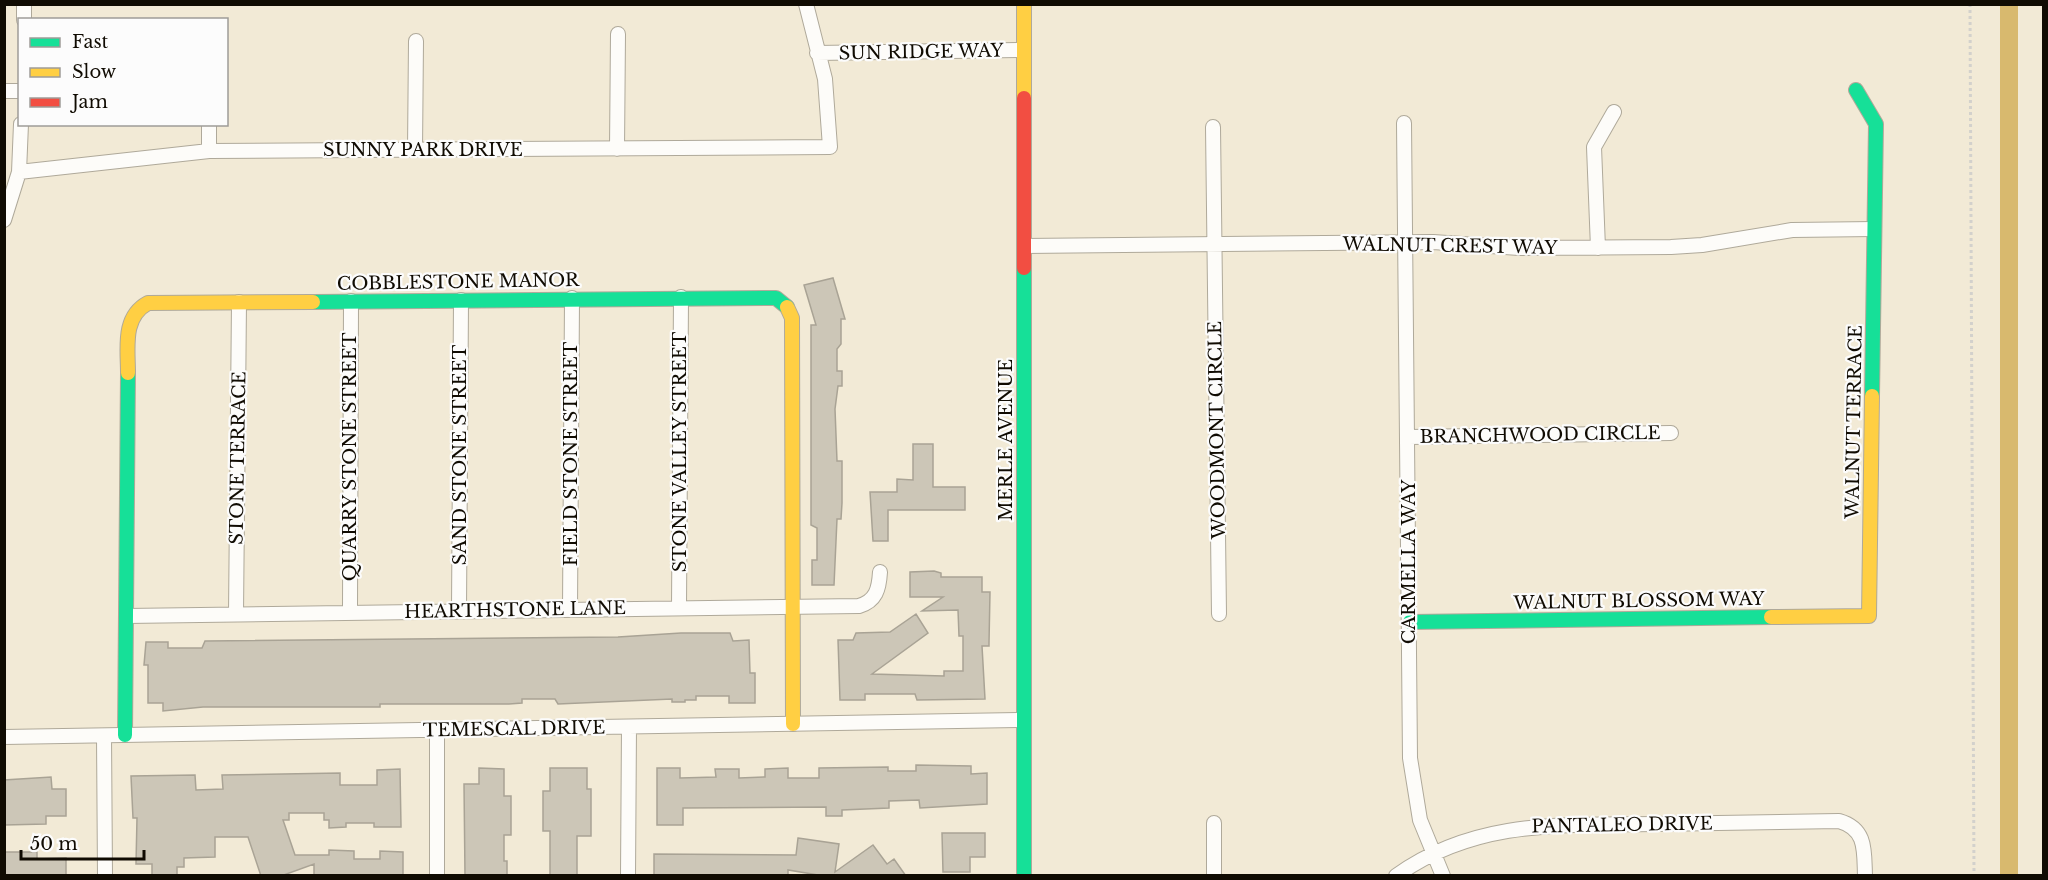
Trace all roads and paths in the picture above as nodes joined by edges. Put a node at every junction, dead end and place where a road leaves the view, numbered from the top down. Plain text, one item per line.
1 (806, 4) edge
2 (1024, 4) edge
3 (1970, 4) edge
4 (618, 34) dead end
5 (416, 41) dead end
6 (1024, 50) junction
7 (818, 53) junction
8 (1856, 90) dead end
9 (1614, 112) dead end
10 (1404, 123) dead end
11 (21, 126) edge
12 (209, 126) edge
13 (1213, 127) dead end
14 (617, 149) junction
15 (415, 150) junction
16 (209, 151) junction
17 (19, 172) junction
18 (4, 220) edge
19 (1874, 229) junction
20 (1407, 242) junction
21 (1214, 245) junction
22 (1024, 246) junction
23 (1598, 248) junction
24 (681, 297) junction
25 (572, 298) junction
26 (461, 300) junction
27 (351, 301) junction
28 (239, 302) junction
29 (1671, 433) dead end
30 (1408, 437) junction
31 (880, 572) dead end
32 (793, 607) junction
33 (679, 608) junction
34 (570, 610) junction
35 (459, 611) junction
36 (350, 612) junction
37 (236, 614) junction
38 (1219, 614) dead end
39 (126, 616) junction
40 (1869, 616) joint
41 (1410, 622) junction
42 (1024, 720) junction
43 (793, 724) junction
44 (629, 727) junction
45 (437, 730) junction
46 (125, 735) junction
47 (104, 736) junction
48 (4, 737) edge
49 (1214, 823) dead end
50 (1433, 854) junction
51 (105, 876) edge
52 (436, 876) edge
53 (628, 876) edge
54 (1024, 876) edge
55 (1214, 876) edge
56 (1396, 876) edge
57 (1443, 876) edge
58 (1864, 876) edge
59 (1974, 876) edge

1 - 7 street
2 - 6 street, MERLE AVENUE
3 - 59 path
4 - 14 street
5 - 15 street
6 - 7 street, SUN RIDGE WAY
6 - 22 street, MERLE AVENUE
7 - 14 street, SUNNY PARK DRIVE
8 - 19 street, WALNUT TERRACE
9 - 23 street
10 - 20 street, CARMELLA WAY
11 - 17 street
12 - 16 street
13 - 21 street, WOODMONT CIRCLE
14 - 15 street, SUNNY PARK DRIVE
15 - 16 street, SUNNY PARK DRIVE
16 - 17 street, SUNNY PARK DRIVE
17 - 18 street
19 - 23 street, WALNUT CREST WAY
19 - 40 street, WALNUT TERRACE
20 - 21 street, WALNUT CREST WAY
20 - 23 street, WALNUT CREST WAY
20 - 30 street, CARMELLA WAY
21 - 22 street, WALNUT CREST WAY
21 - 38 street, WOODMONT CIRCLE
22 - 42 street, MERLE AVENUE
24 - 25 street, COBBLESTONE MANOR
24 - 32 street, COBBLESTONE MANOR
24 - 33 street, STONE VALLEY STREET
25 - 26 street, COBBLESTONE MANOR
25 - 34 street, FIELD STONE STREET
26 - 27 street, COBBLESTONE MANOR
26 - 35 street, SAND STONE STREET
27 - 28 street, COBBLESTONE MANOR
27 - 36 street, QUARRY STONE STREET
28 - 37 street, STONE TERRACE
28 - 39 street, COBBLESTONE MANOR
29 - 30 street, BRANCHWOOD CIRCLE
30 - 41 street, CARMELLA WAY
31 - 32 street, HEARTHSTONE LANE
32 - 33 street, HEARTHSTONE LANE
32 - 43 street, COBBLESTONE MANOR
33 - 34 street, HEARTHSTONE LANE
34 - 35 street, HEARTHSTONE LANE
35 - 36 street, HEARTHSTONE LANE
36 - 37 street, HEARTHSTONE LANE
37 - 39 street, HEARTHSTONE LANE
39 - 46 street, COBBLESTONE MANOR
40 - 41 street, WALNUT BLOSSOM WAY
41 - 50 street, CARMELLA WAY
42 - 43 street, TEMESCAL DRIVE
42 - 54 street, MERLE AVENUE
43 - 44 street, TEMESCAL DRIVE
44 - 45 street, TEMESCAL DRIVE
44 - 53 street
45 - 46 street, TEMESCAL DRIVE
45 - 52 street
46 - 47 street, TEMESCAL DRIVE
47 - 48 street, TEMESCAL DRIVE
47 - 51 street
49 - 55 street
50 - 56 street, PANTALEO DRIVE
50 - 57 street, CARMELLA WAY
50 - 58 street, PANTALEO DRIVE

